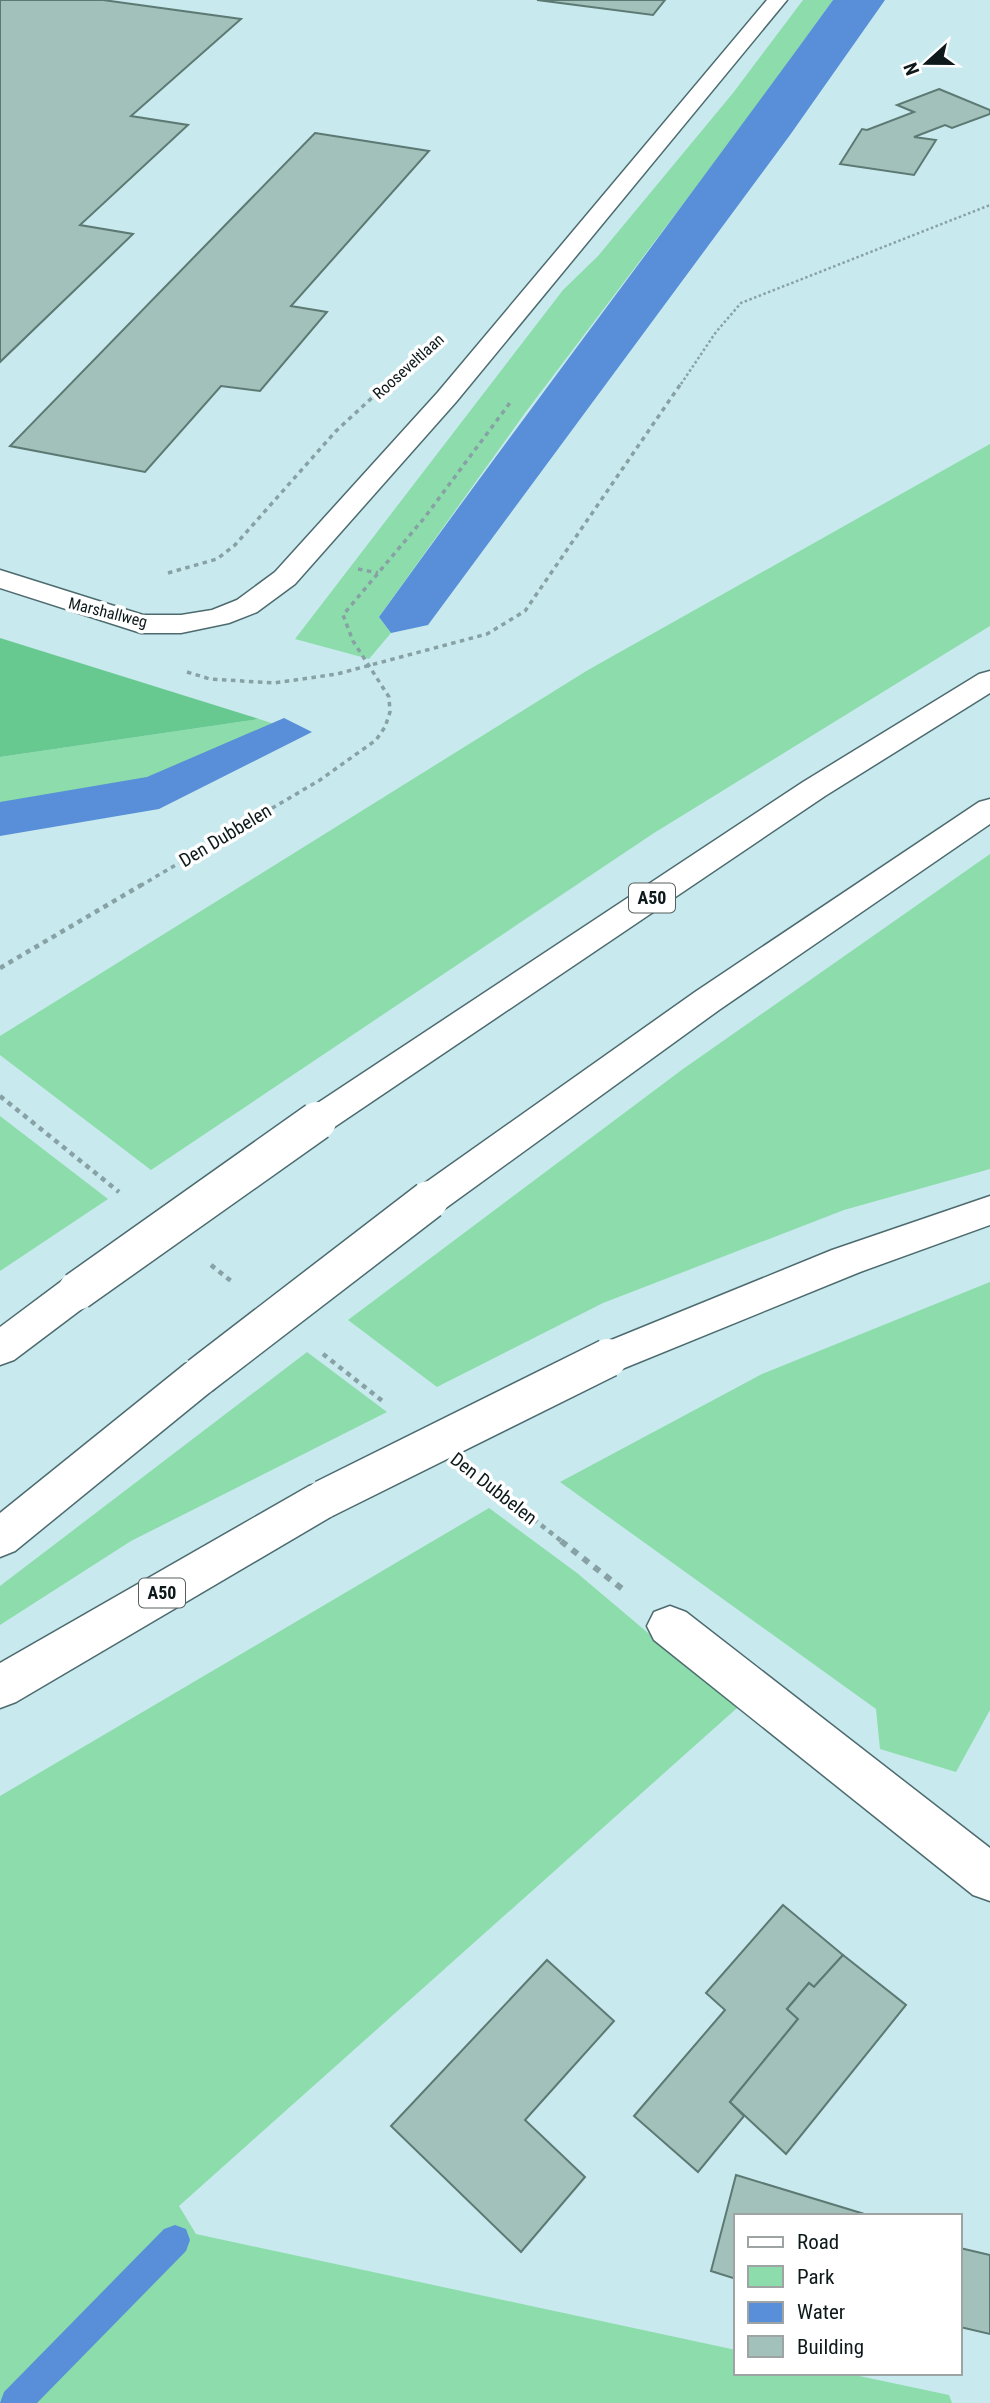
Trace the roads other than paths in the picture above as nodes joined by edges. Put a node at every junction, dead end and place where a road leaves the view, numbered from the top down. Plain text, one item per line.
1 (776, 0) edge
2 (0, 579) edge
3 (990, 680) edge
4 (990, 809) edge
5 (990, 1210) edge
6 (0, 1349) edge
7 (0, 1538) edge
8 (670, 1626) road end
9 (0, 1687) edge
10 (990, 1878) edge

1 - 2 main road, Marshallweg
3 - 6 main road, A50, bridge
4 - 7 main road, bridge
5 - 9 main road, A50, bridge
8 - 10 main road

